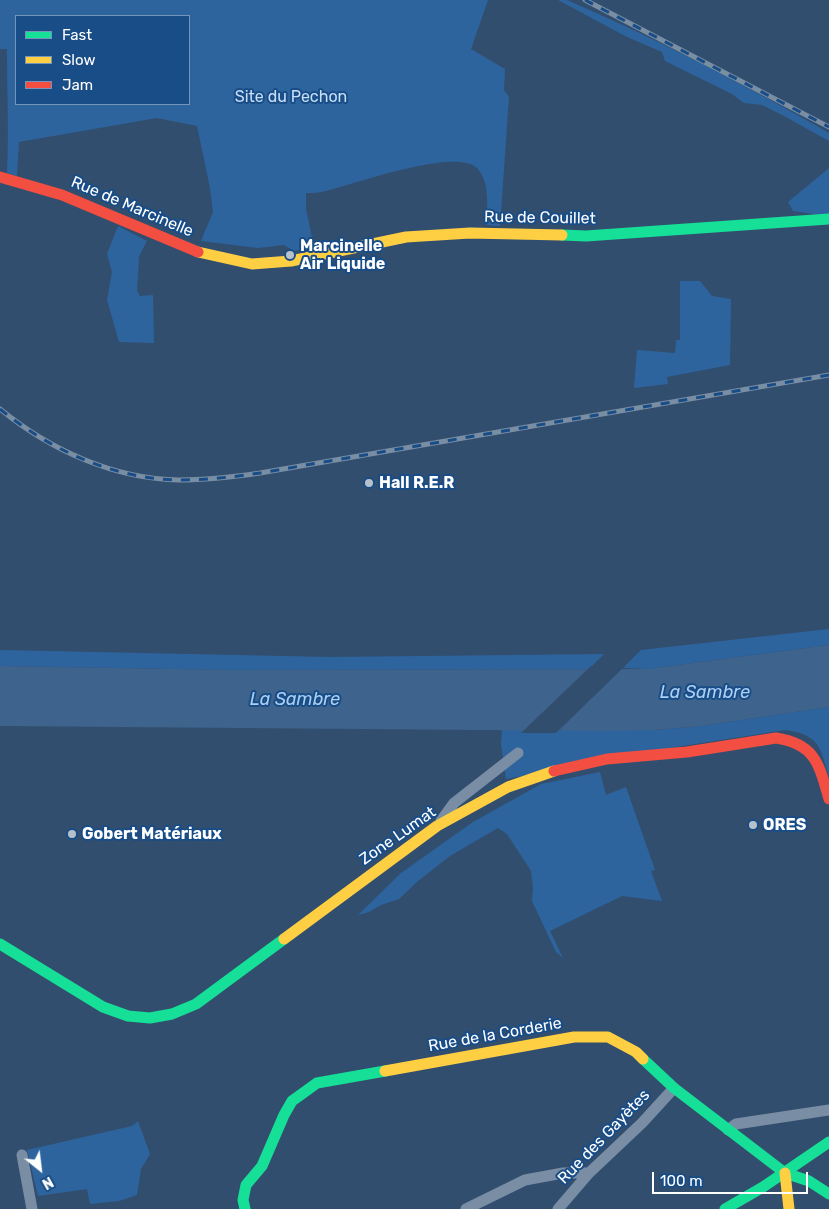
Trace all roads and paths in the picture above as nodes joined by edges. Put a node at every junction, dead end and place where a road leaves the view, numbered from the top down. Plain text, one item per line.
1 (0, 177) edge
2 (829, 219) edge
3 (252, 264) joint
4 (518, 754) dead end
5 (829, 799) edge
6 (437, 826) junction
7 (0, 944) edge
8 (674, 1088) junction
9 (829, 1110) edge
10 (728, 1130) junction
11 (829, 1142) edge
12 (22, 1155) dead end
13 (589, 1172) junction
14 (784, 1173) junction
15 (829, 1194) edge
16 (32, 1209) edge
17 (245, 1209) edge
18 (466, 1209) edge
19 (558, 1209) edge
20 (725, 1209) edge
21 (789, 1209) edge

1 - 3 street, Rue de Marcinelle
2 - 3 street, Rue de Couillet
4 - 6 street
5 - 6 street, Zone Lumat
6 - 7 street, Zone Lumat
8 - 10 street, Rue de la Corderie
8 - 13 street, Rue des Gayètes
8 - 17 street, Rue de la Corderie
9 - 10 street
10 - 14 street, Rue de la Corderie
11 - 14 street
12 - 16 street
13 - 18 street
13 - 19 street, Rue des Gayètes
14 - 15 street, Rue de la Corderie
14 - 20 street
14 - 21 street

